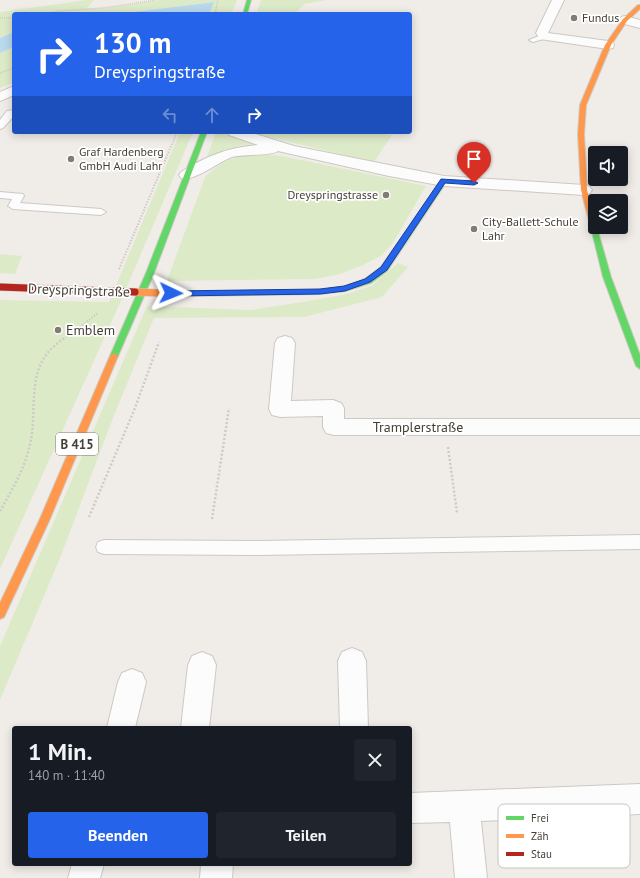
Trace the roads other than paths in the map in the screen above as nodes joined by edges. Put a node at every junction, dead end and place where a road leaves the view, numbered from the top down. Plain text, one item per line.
1 (558, 0) edge
2 (640, 6) edge
3 (625, 20) junction
4 (640, 24) edge
5 (608, 45) junction
6 (12, 91) edge
7 (0, 97) edge
8 (12, 113) edge
9 (0, 126) edge
10 (203, 134) edge
11 (240, 134) edge
12 (291, 150) junction
13 (187, 175) junction
14 (444, 181) junction
15 (584, 190) junction
16 (0, 195) edge
17 (101, 212) dead end
18 (0, 287) edge
19 (285, 344) dead end
20 (640, 366) edge
21 (640, 427) edge
22 (640, 542) edge
23 (104, 547) dead end
24 (0, 614) edge
25 (352, 661) dead end
26 (202, 665) dead end
27 (132, 682) dead end
28 (121, 726) edge
29 (195, 726) edge
30 (354, 726) edge
31 (640, 799) edge
32 (530, 804) edge
33 (498, 805) edge
34 (464, 807) junction
35 (412, 808) edge
36 (87, 866) edge
37 (217, 866) edge
38 (84, 878) edge
39 (216, 878) edge
40 (471, 878) edge

1 - 5 street
2 - 3 street
3 - 4 street
3 - 5 street
5 - 15 street
6 - 7 street
8 - 9 lane
10 - 13 street, B 415
11 - 12 street
12 - 13 street
12 - 14 street
13 - 24 street, B 415
14 - 15 street
14 - 18 street, Dreyspringstraße, bridge
15 - 20 street
16 - 17 lane
19 - 21 street, Tramplerstraße
22 - 23 lane
25 - 30 street
26 - 29 street
27 - 28 street
31 - 32 street
33 - 34 street
34 - 35 street
34 - 40 street
36 - 38 street
37 - 39 street

